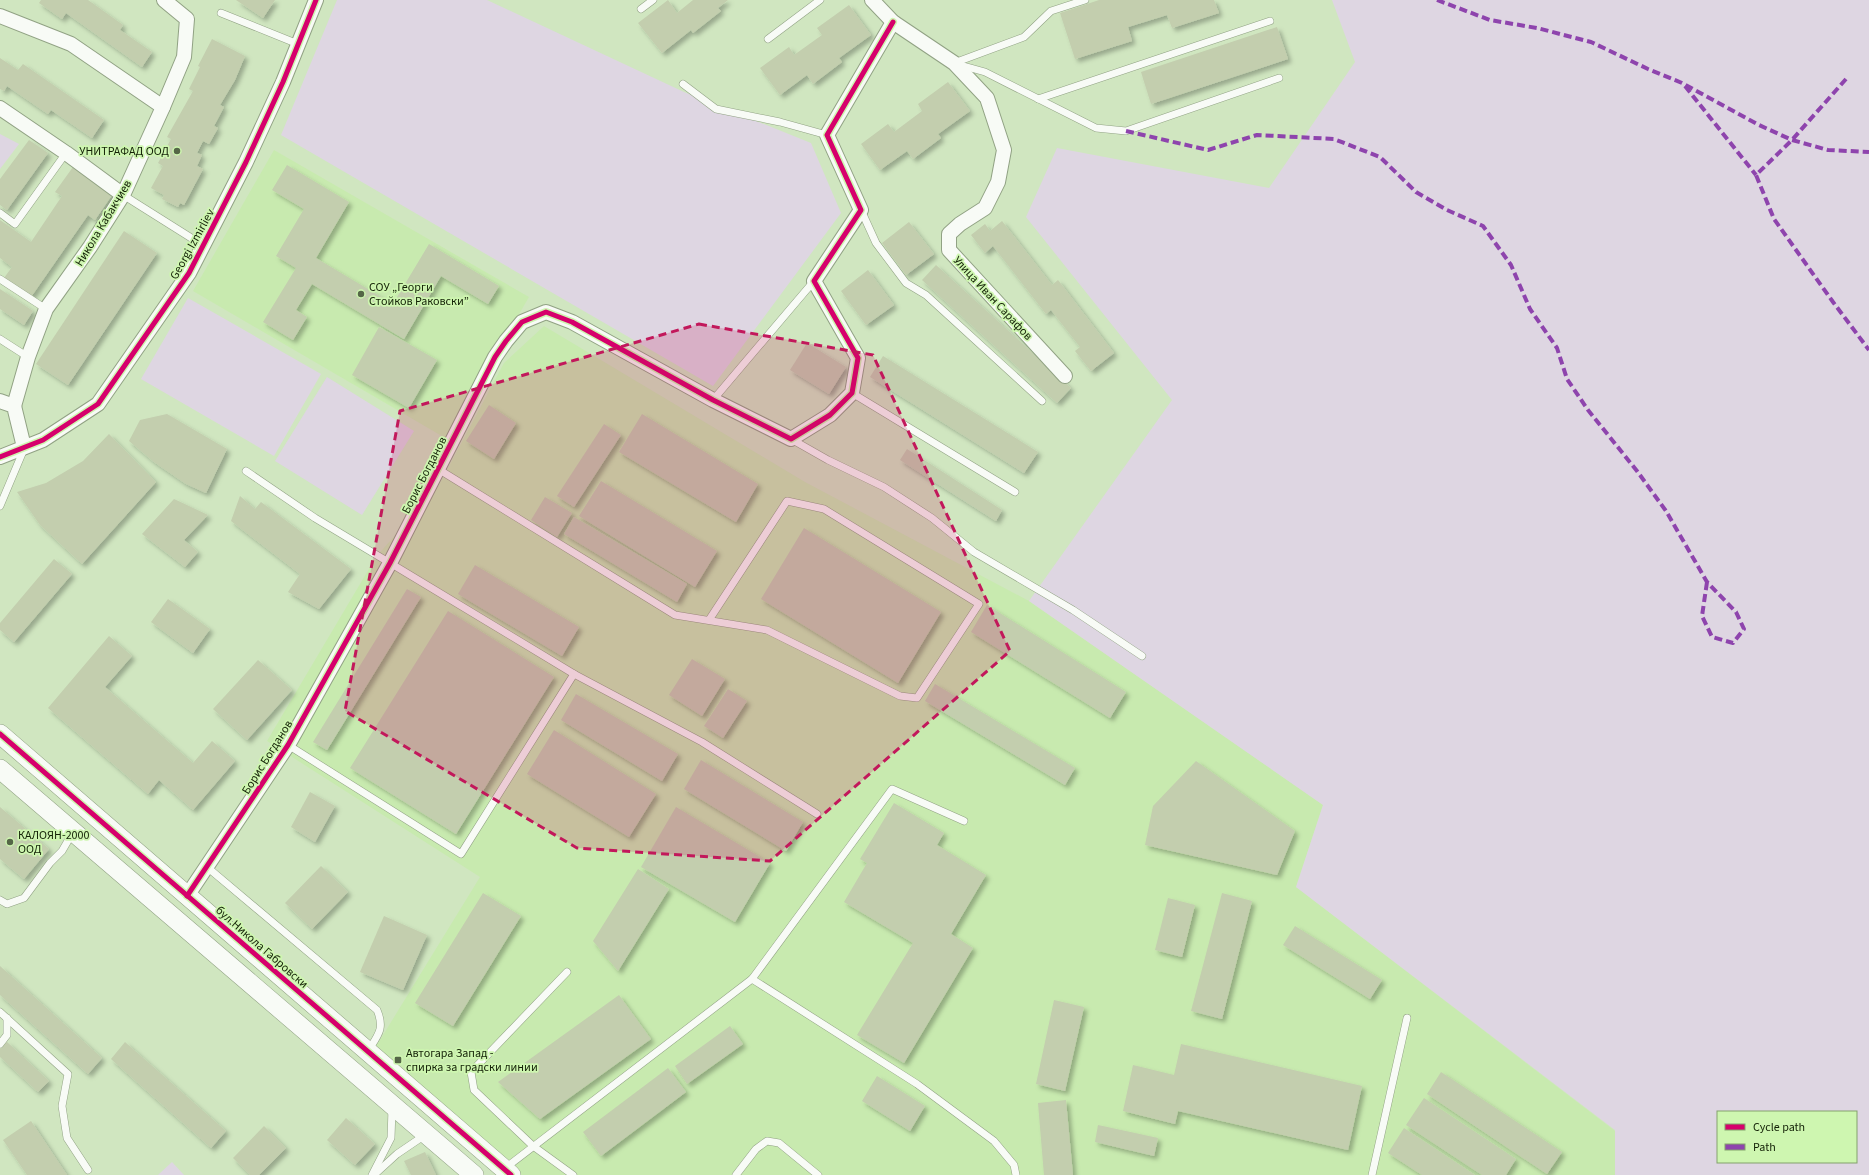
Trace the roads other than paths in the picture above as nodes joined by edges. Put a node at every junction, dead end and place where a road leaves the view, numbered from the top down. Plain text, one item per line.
1 (164, 0) edge
2 (316, 0) edge
3 (653, 0) edge
4 (820, 0) edge
5 (872, 0) edge
6 (1085, 0) edge
7 (641, 9) dead end
8 (221, 13) dead end
9 (0, 16) edge
10 (1270, 21) dead end
11 (894, 22) junction
12 (768, 39) dead end
13 (298, 44) junction
14 (954, 63) junction
15 (1279, 78) dead end
16 (683, 84) dead end
17 (1038, 99) junction
18 (163, 107) junction
19 (0, 108) edge
20 (828, 134) junction
21 (66, 153) junction
22 (123, 196) junction
23 (861, 210) junction
24 (0, 213) edge
25 (204, 246) junction
26 (0, 280) edge
27 (814, 281) junction
28 (46, 309) junction
29 (0, 339) edge
30 (28, 357) junction
31 (1065, 376) dead end
32 (852, 393) junction
33 (713, 400) junction
34 (0, 401) edge
35 (1042, 401) dead end
36 (14, 406) junction
37 (791, 439) junction
38 (24, 447) junction
39 (0, 457) edge
40 (438, 469) junction
41 (246, 471) dead end
42 (1015, 492) dead end
43 (0, 506) edge
44 (390, 563) junction
45 (709, 620) junction
46 (1142, 656) dead end
47 (574, 674) junction
48 (0, 734) edge
49 (288, 745) junction
50 (0, 769) edge
51 (817, 814) dead end
52 (964, 821) dead end
53 (73, 832) junction
54 (207, 867) junction
55 (188, 896) junction
56 (0, 900) edge
57 (567, 972) dead end
58 (752, 979) junction
59 (0, 1012) edge
60 (7, 1018) junction
61 (1407, 1018) dead end
62 (0, 1044) edge
63 (368, 1052) junction
64 (392, 1105) junction
65 (427, 1134) junction
66 (533, 1146) junction
67 (88, 1170) dead end
68 (507, 1172) edge
69 (470, 1173) edge
70 (373, 1175) edge
71 (573, 1175) edge
72 (736, 1175) edge
73 (818, 1175) edge
74 (1016, 1175) edge
75 (1372, 1175) edge

1 - 18 street, Никола Кабакчиев
2 - 13 street, Georgi Izmirliev
3 - 7 lane
4 - 12 lane
5 - 11 street, Улица Иван Сарафов
6 - 14 lane
8 - 13 lane
9 - 18 street
10 - 17 lane
11 - 14 street, Улица Иван Сарафов
11 - 20 street
13 - 25 street, Georgi Izmirliev
14 - 17 lane
14 - 31 street, Улица Иван Сарафов
15 - 17 lane
16 - 20 lane
18 - 22 street, Никола Кабакчиев
19 - 21 street
20 - 23 street
21 - 22 street
21 - 24 lane
22 - 25 lane
22 - 28 street, Никола Кабакчиев
23 - 27 street
23 - 35 lane
25 - 38 street, Georgi Izmirliev
26 - 28 lane
27 - 32 street
27 - 33 lane
28 - 30 street, Никола Кабакчиев
29 - 30 lane
30 - 36 street, Никола Кабакчиев
32 - 37 street
32 - 42 lane
33 - 37 street, Борис Богданов
33 - 40 street, Борис Богданов
34 - 36 street
36 - 38 street
37 - 46 lane
38 - 39 street, Georgi Izmirliev
38 - 43 lane
40 - 44 street, Борис Богданов
40 - 45 lane
41 - 44 lane
44 - 47 lane
44 - 49 street, Борис Богданов
45 - 45 lane
47 - 49 lane
47 - 51 lane
48 - 55 street, бул.Никола Габровски
49 - 54 street, Борис Богданов
50 - 53 street
52 - 58 lane
53 - 56 lane
53 - 64 street
54 - 55 street, Борис Богданов
54 - 63 lane
55 - 63 street, бул.Никола Габровски
57 - 66 lane
58 - 66 lane
58 - 74 lane
59 - 60 lane
60 - 62 lane
60 - 67 lane
61 - 75 lane
63 - 68 street, бул.Никола Габровски
64 - 65 street
64 - 70 lane
65 - 69 street
65 - 70 lane
66 - 68 lane
66 - 71 lane
72 - 73 lane

